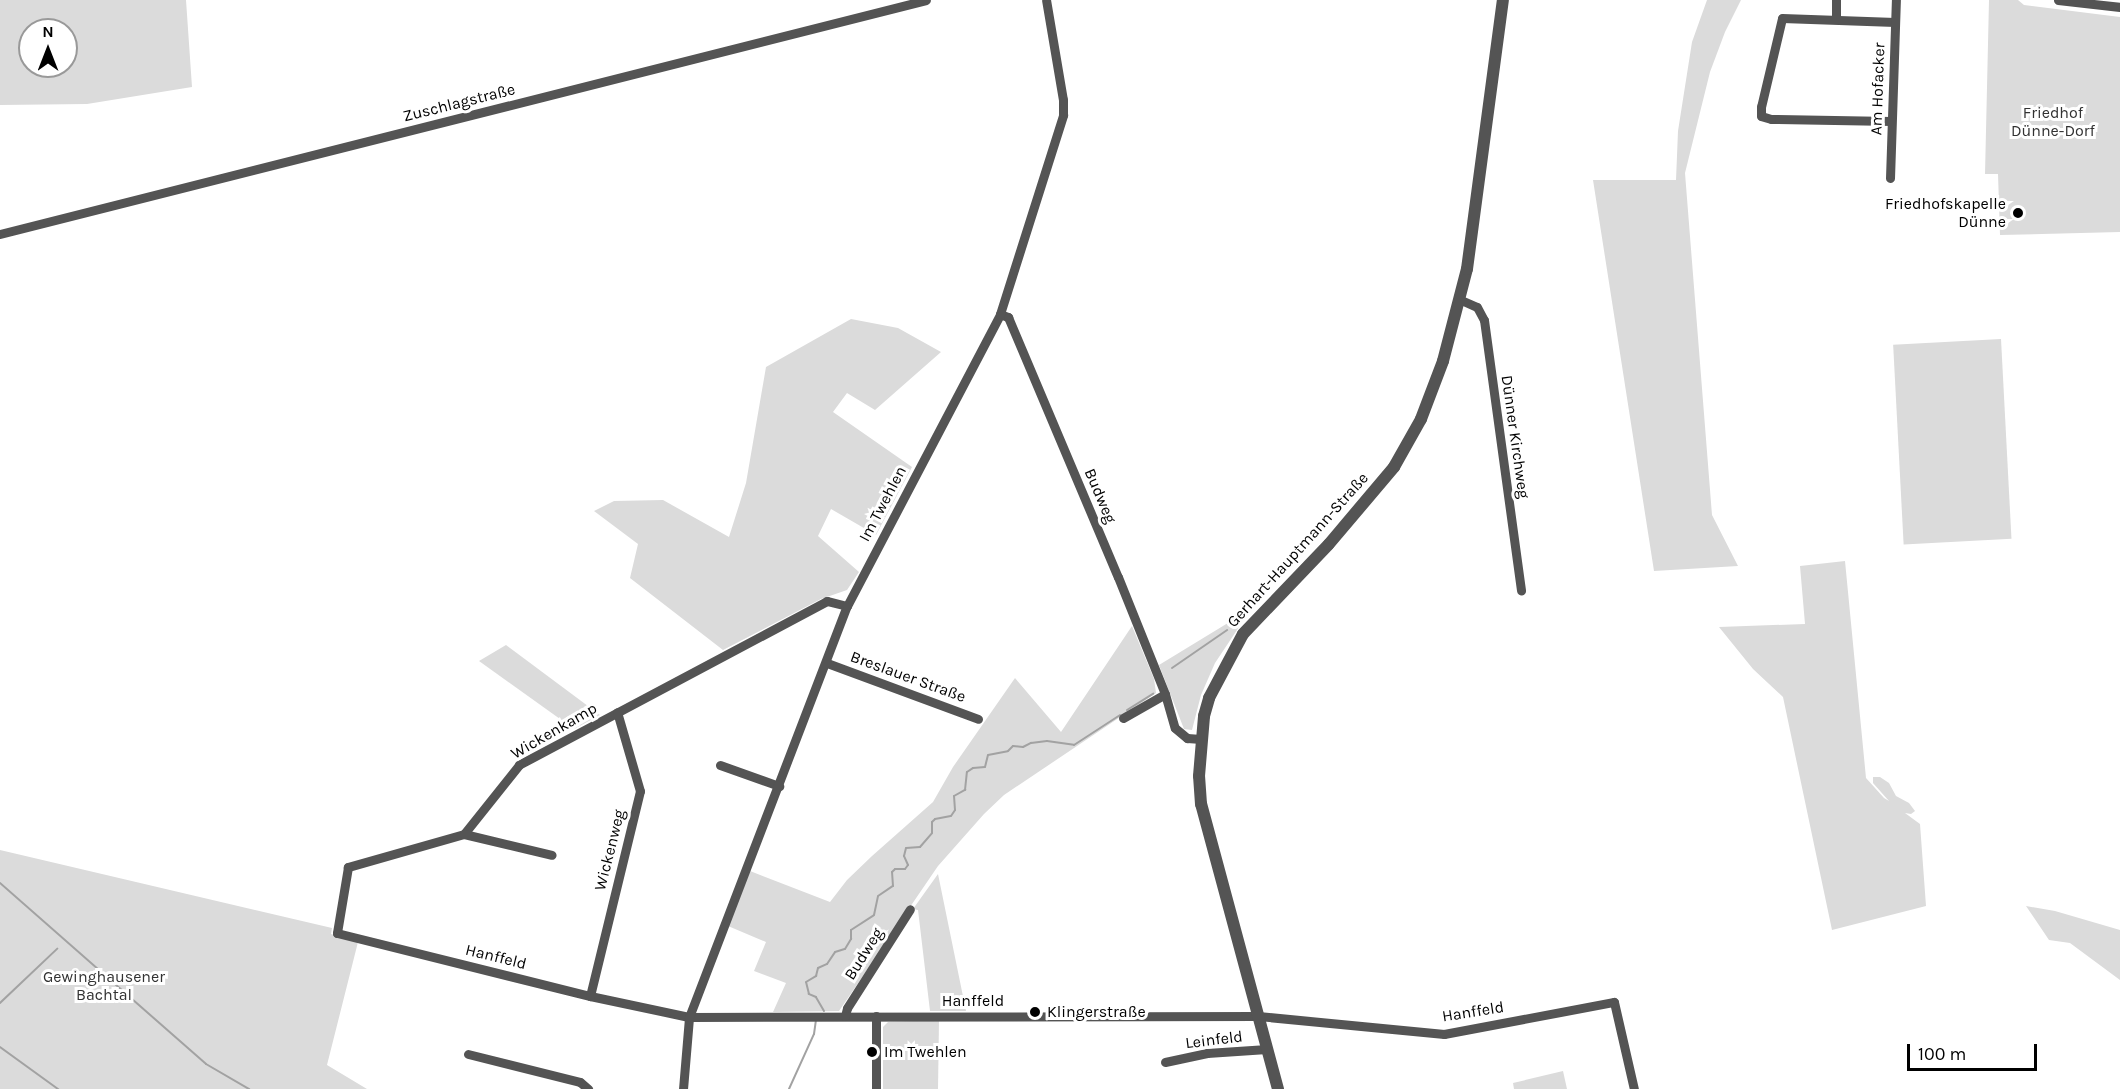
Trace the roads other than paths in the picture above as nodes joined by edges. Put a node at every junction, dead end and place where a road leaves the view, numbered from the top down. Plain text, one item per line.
1 (926, 0) edge
2 (1046, 0) edge
3 (1503, 0) edge
4 (1836, 0) edge
5 (1896, 0) edge
6 (2058, 0) edge
7 (2120, 7) edge
8 (1836, 19) junction
9 (1895, 22) junction
10 (1891, 121) junction
11 (1890, 178) dead end
12 (0, 234) edge
13 (1461, 300) junction
14 (1000, 314) junction
15 (1521, 590) dead end
16 (847, 606) junction
17 (827, 663) junction
18 (1166, 694) junction
19 (617, 712) junction
20 (1124, 718) dead end
21 (978, 719) dead end
22 (1201, 739) junction
23 (720, 765) dead end
24 (779, 786) junction
25 (464, 834) junction
26 (552, 855) dead end
27 (910, 909) dead end
28 (590, 996) junction
29 (845, 1016) junction
30 (876, 1016) junction
31 (1258, 1016) junction
32 (689, 1017) junction
33 (1268, 1049) junction
34 (468, 1054) dead end
35 (1165, 1062) dead end
36 (588, 1089) edge
37 (683, 1089) edge
38 (876, 1089) edge
39 (1278, 1089) edge
40 (1634, 1089) edge

1 - 12 street, Zuschlagstraße
2 - 14 street, Im Twehlen
3 - 13 street, Gerhart-Hauptmann-Straße
4 - 8 street
5 - 9 street, Am Hofacker
6 - 7 street
8 - 9 street
8 - 10 street
9 - 10 street, Am Hofacker
10 - 11 street, Am Hofacker
13 - 15 street, Dünner Kirchweg
13 - 22 street, Gerhart-Hauptmann-Straße
14 - 16 street, Im Twehlen
14 - 18 street, Budweg
16 - 17 street, Im Twehlen
16 - 19 street, Wickenkamp
17 - 21 street, Breslauer Straße
17 - 24 street, Im Twehlen
18 - 20 street
18 - 22 street, Budweg
19 - 25 street, Wickenkamp
19 - 28 street, Wickenweg
22 - 31 street, Gerhart-Hauptmann-Straße
23 - 24 street
24 - 32 street, Im Twehlen
25 - 26 street
25 - 28 street, Hanffeld
27 - 29 street, Budweg
28 - 32 street, Hanffeld
29 - 30 street, Hanffeld
29 - 32 street, Hanffeld
30 - 31 street, Hanffeld
30 - 38 street
31 - 33 street, Gerhart-Hauptmann-Straße
31 - 40 street, Hanffeld
32 - 37 street, Im Twehlen
33 - 35 street, Leinfeld
33 - 39 street, Gerhart-Hauptmann-Straße
34 - 36 street

